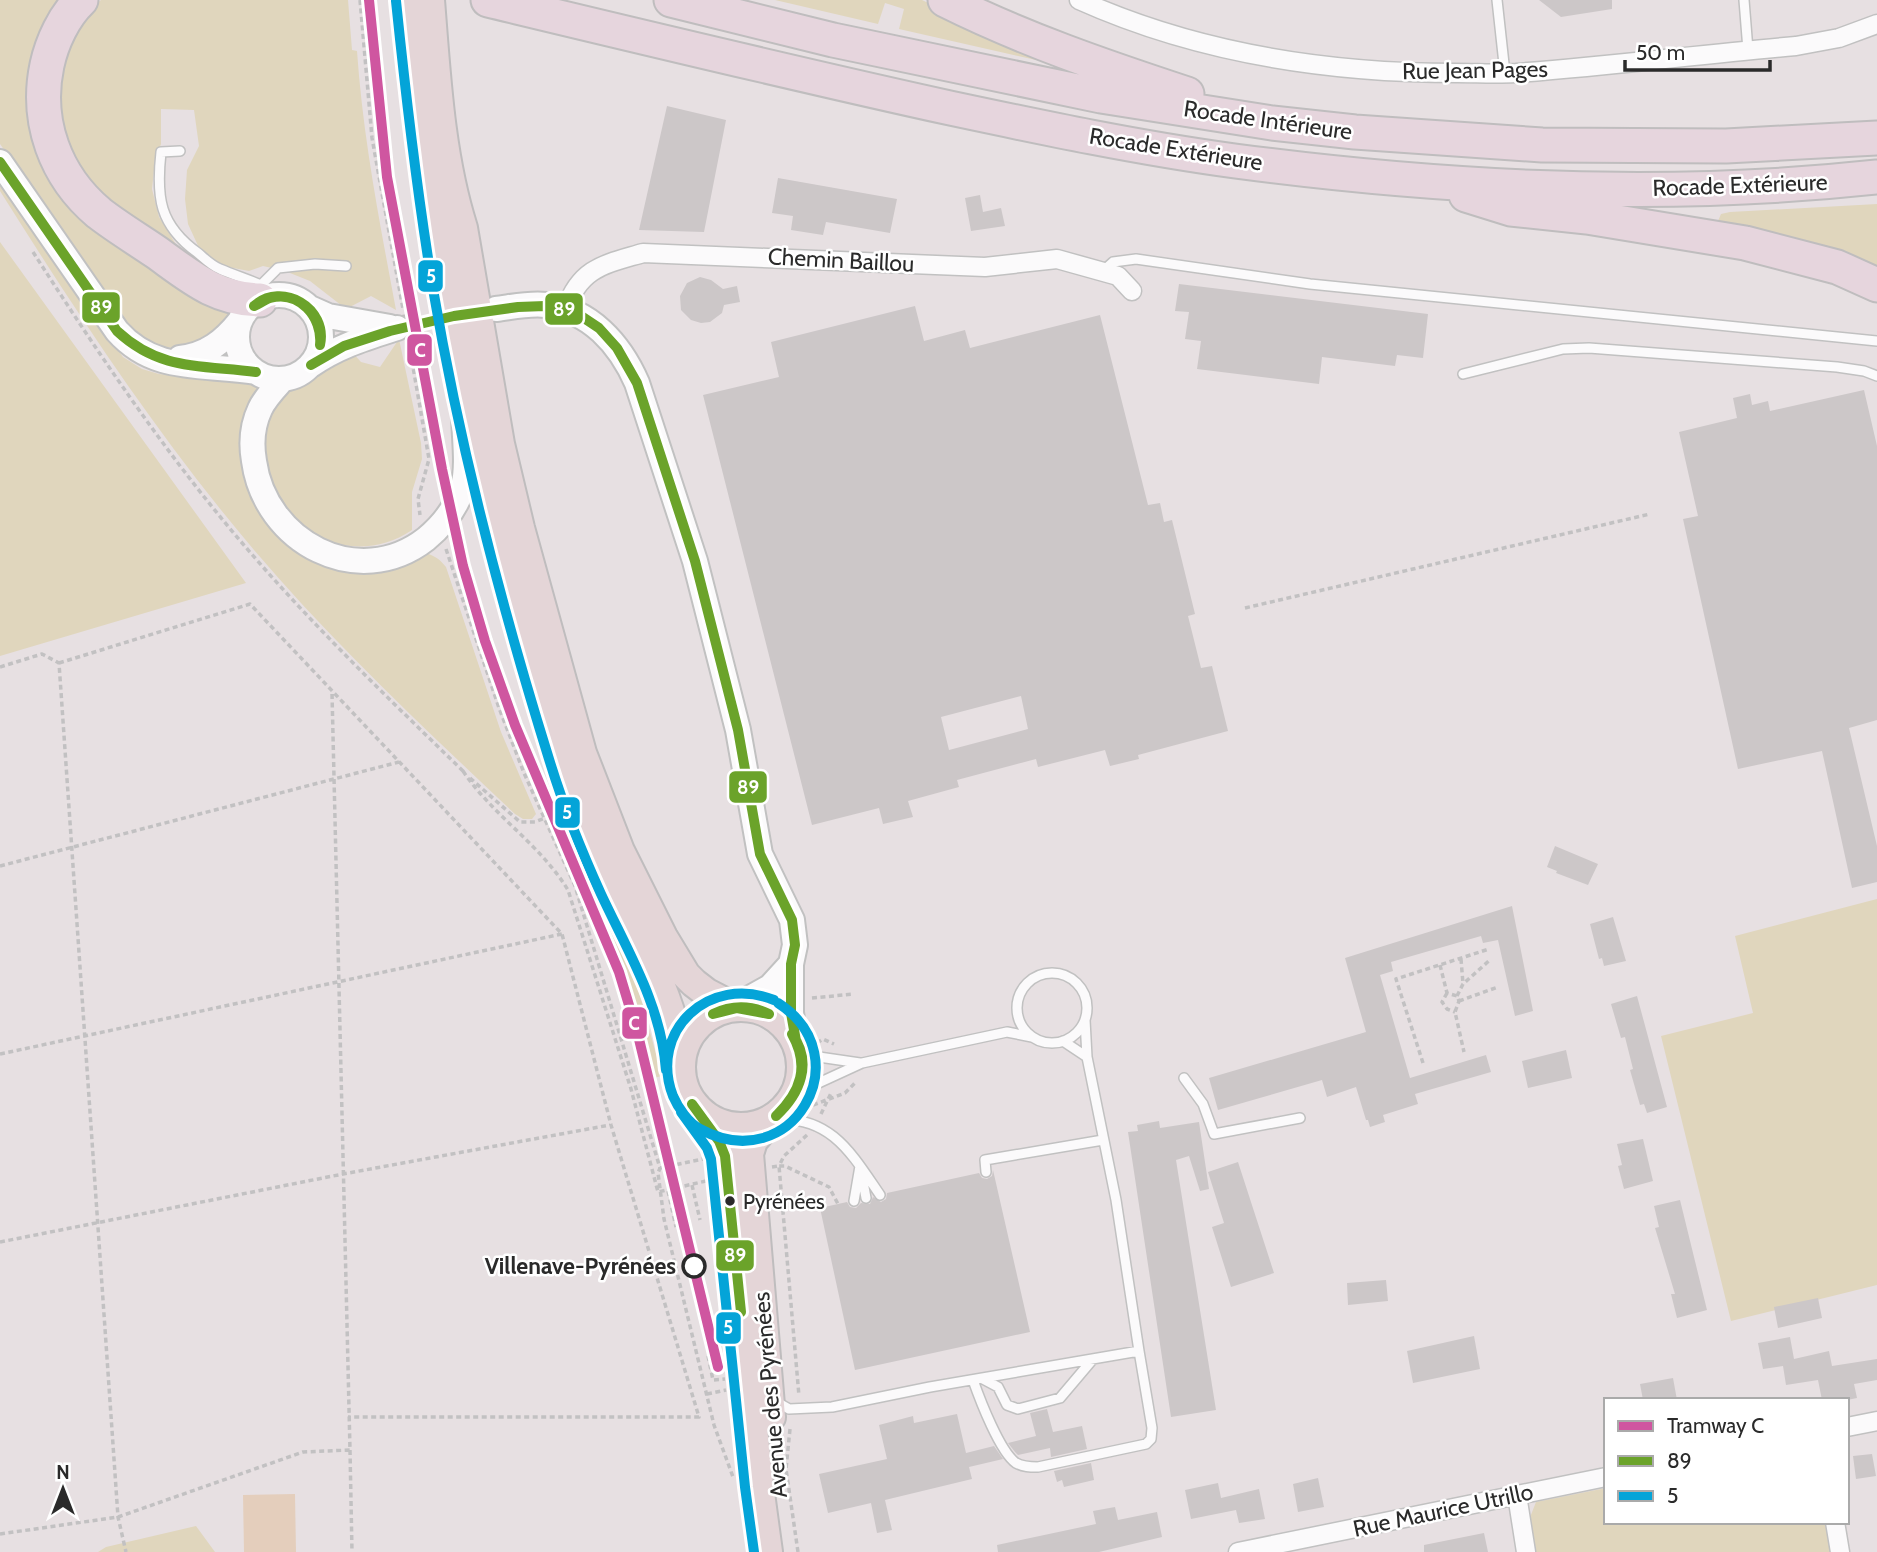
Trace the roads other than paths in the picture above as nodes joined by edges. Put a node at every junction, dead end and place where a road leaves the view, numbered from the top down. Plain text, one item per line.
1 (81, 0) edge
2 (410, 0) edge
3 (430, 0) edge
4 (488, 0) edge
5 (671, 0) edge
6 (945, 0) edge
7 (1079, 0) edge
8 (1497, 0) edge
9 (1744, 0) edge
10 (1877, 24) edge
11 (1748, 50) junction
12 (424, 51) junction
13 (1505, 73) junction
14 (1272, 123) junction
15 (1877, 138) edge
16 (180, 151) dead end
17 (0, 162) edge
18 (1877, 177) edge
19 (1417, 180) junction
20 (346, 266) dead end
21 (1102, 272) junction
22 (1877, 285) edge
23 (1132, 291) dead end
24 (258, 300) junction
25 (310, 308) junction
26 (496, 309) tunnel mouth
27 (566, 309) junction
28 (1877, 341) edge
29 (162, 361) junction
30 (311, 365) junction
31 (256, 372) junction
32 (463, 374) junction
33 (1463, 374) dead end
34 (1877, 376) edge
35 (282, 380) junction
36 (791, 964) junction
37 (734, 1007) junction
38 (1016, 1009) junction
39 (1085, 1020) junction
40 (1007, 1032) junction
41 (1032, 1037) junction
42 (1063, 1041) junction
43 (797, 1044) junction
44 (1087, 1057) junction
45 (862, 1063) junction
46 (680, 1069) junction
47 (1184, 1078) dead end
48 (794, 1098) junction
49 (692, 1104) junction
50 (1300, 1118) dead end
51 (771, 1120) junction
52 (1103, 1140) junction
53 (860, 1166) junction
54 (738, 1168) junction
55 (986, 1172) dead end
56 (880, 1195) dead end
57 (866, 1198) dead end
58 (854, 1201) dead end
59 (1139, 1351) junction
60 (1093, 1359) junction
61 (978, 1380) junction
62 (779, 1401) junction
63 (1877, 1421) edge
64 (1849, 1427) edge
65 (1604, 1477) edge
66 (1517, 1495) junction
67 (1835, 1524) edge
68 (768, 1552) edge
69 (786, 1552) edge
70 (1238, 1552) edge
71 (1526, 1552) edge
72 (1840, 1552) edge

1 - 24 highway
2 - 12 main road
3 - 12 main road
4 - 19 highway, Rocade Extérieure
5 - 14 highway, Rocade Intérieure
6 - 14 highway
7 - 13 street, Rue Jean Pages
8 - 13 lane
9 - 11 lane
10 - 11 street, Rue Jean Pages
11 - 13 street, Rue Jean Pages
12 - 32 main road
12 - 37 main road
14 - 15 highway, Rocade Intérieure
16 - 24 lane
17 - 29 main road
18 - 19 highway, Rocade Extérieure
19 - 22 highway
20 - 24 lane
21 - 23 street, Chemin Baillou
21 - 27 street, Chemin Baillou
21 - 28 lane
24 - 25 main road
24 - 29 main road
24 - 31 main road
25 - 30 main road
25 - 30 main road
26 - 27 main road
27 - 36 main road
29 - 31 main road
30 - 35 main road
31 - 35 main road
32 - 35 main road
32 - 46 main road
33 - 34 lane
36 - 37 main road
36 - 43 main road
37 - 43 main road
37 - 46 main road
38 - 39 lane
38 - 40 lane
38 - 41 lane
39 - 42 lane
39 - 44 lane
40 - 41 lane
40 - 45 lane
41 - 42 lane
42 - 44 lane
43 - 45 lane
43 - 48 main road
44 - 52 lane
45 - 48 lane
46 - 49 main road
47 - 50 lane
48 - 51 main road
49 - 51 main road
49 - 54 main road, Avenue des Pyrénées
51 - 53 lane
51 - 54 main road, Avenue des Pyrénées
52 - 55 lane
52 - 59 lane
53 - 56 lane
53 - 57 lane
53 - 58 lane
54 - 62 main road, Avenue des Pyrénées
54 - 68 main road, Avenue des Pyrénées
59 - 60 lane
59 - 61 lane
60 - 61 lane
60 - 61 lane
61 - 62 lane
62 - 69 main road, Avenue des Pyrénées
63 - 64 street
65 - 66 street, Rue Maurice Utrillo
66 - 70 street, Rue Maurice Utrillo
66 - 71 street
67 - 72 street

